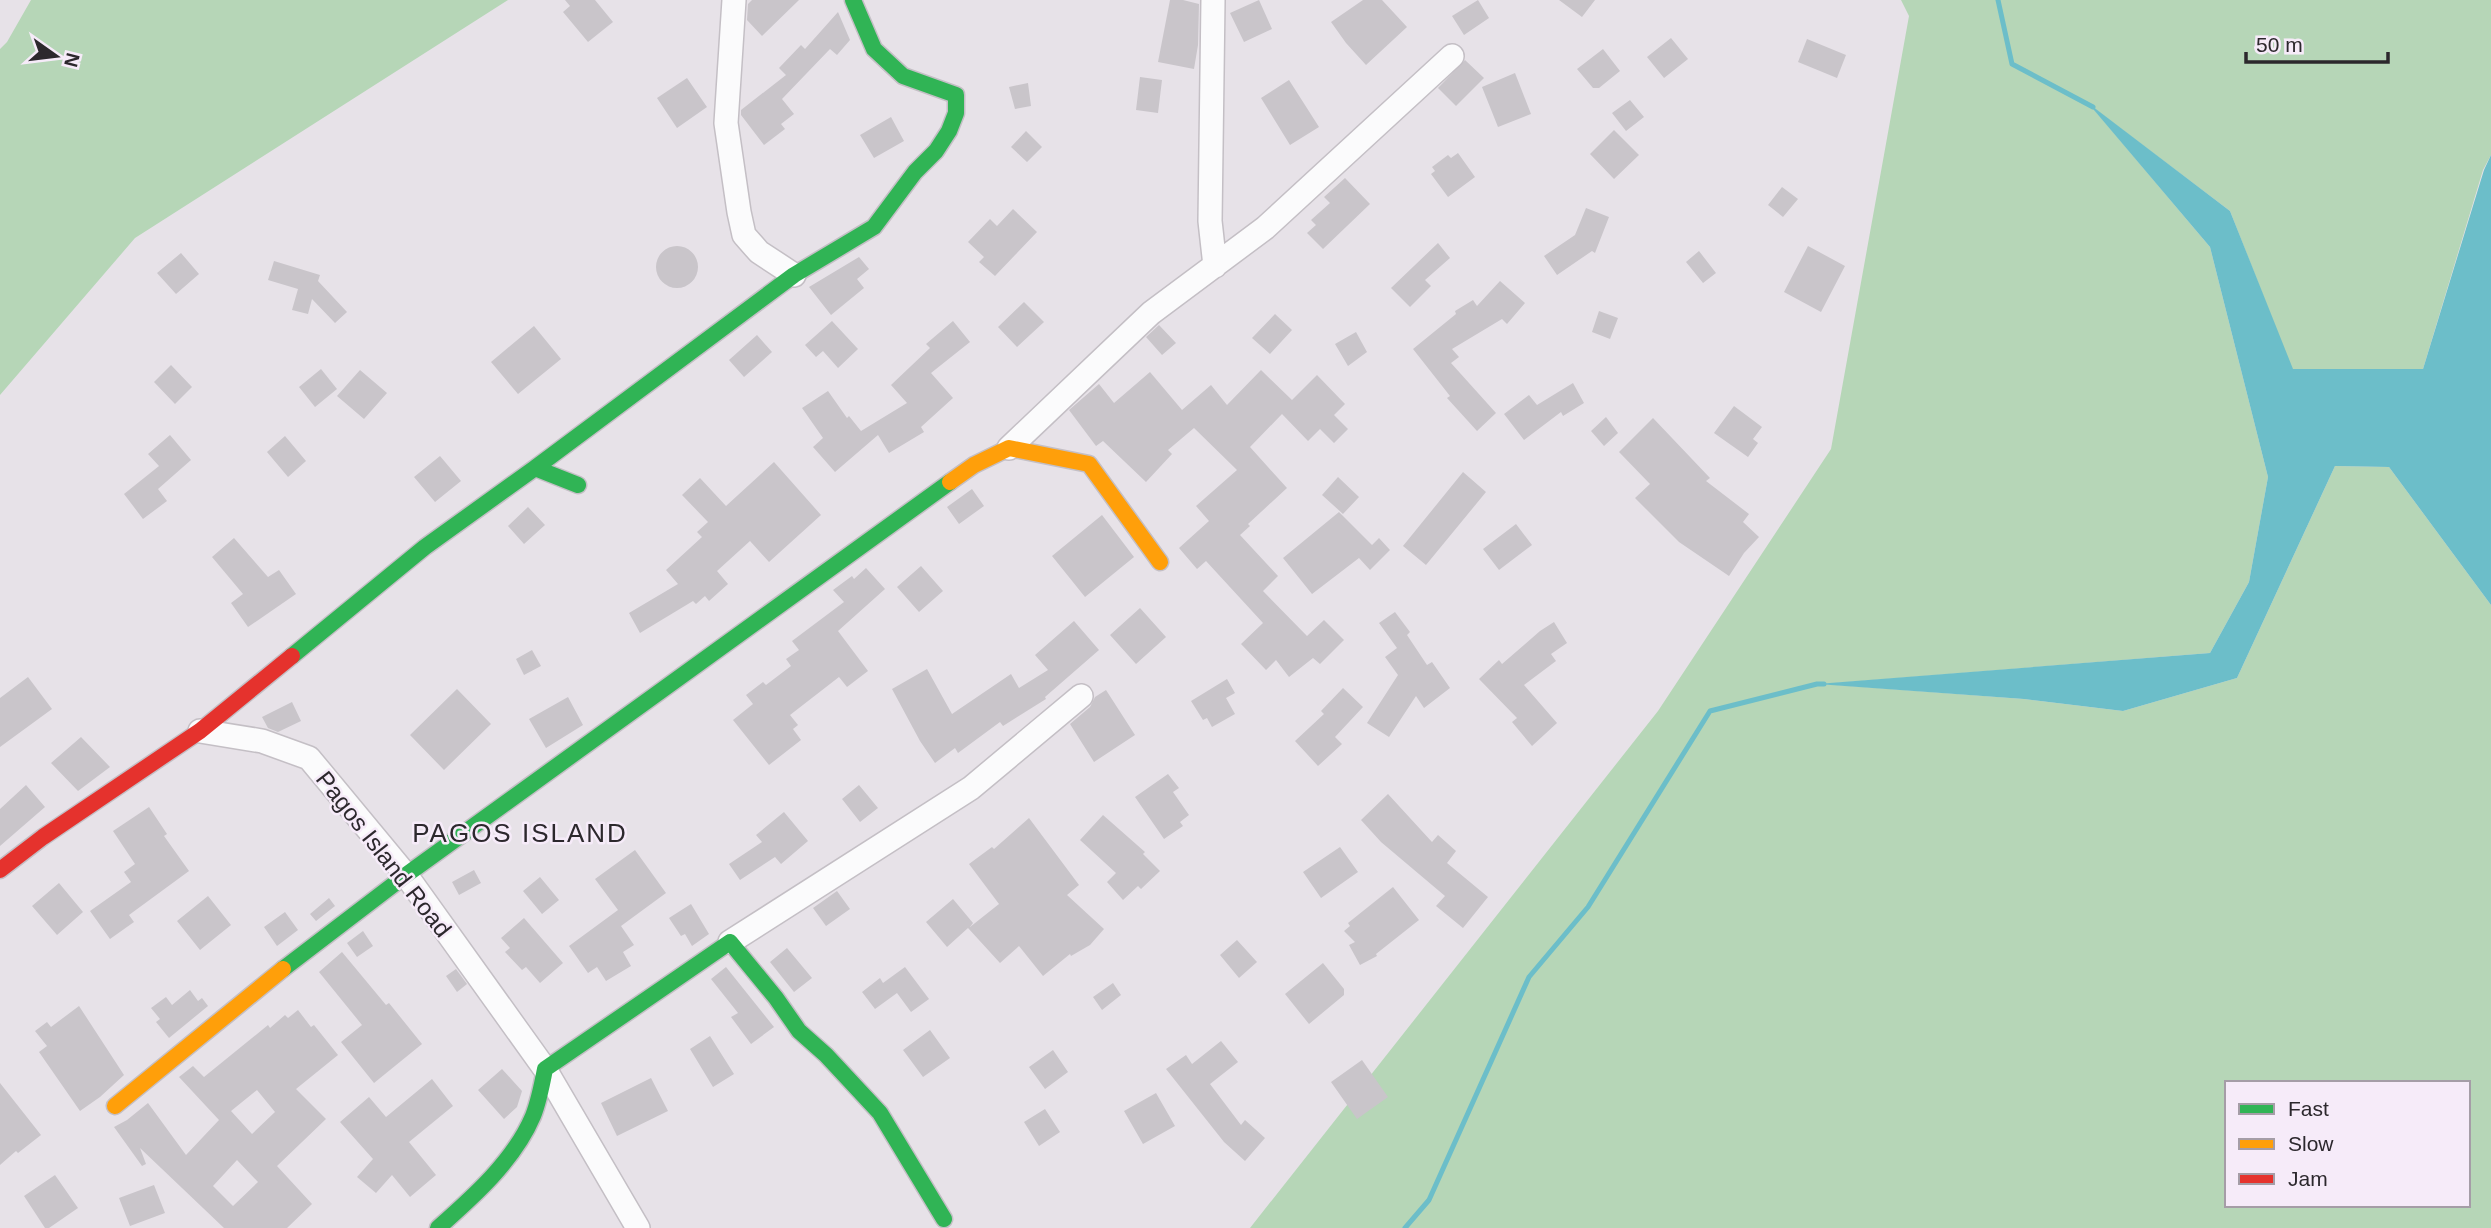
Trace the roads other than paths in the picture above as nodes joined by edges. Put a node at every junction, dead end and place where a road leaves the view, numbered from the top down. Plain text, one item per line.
1 (734, 0) edge
2 (853, 0) edge
3 (1213, 0) edge
4 (1451, 57) dead end
5 (1215, 266) junction
6 (794, 275) junction
7 (1009, 448) junction
8 (535, 468) junction
9 (578, 485) dead end
10 (1160, 562) dead end
11 (1081, 696) dead end
12 (200, 731) junction
13 (0, 870) edge
14 (406, 875) junction
15 (730, 942) junction
16 (545, 1069) junction
17 (115, 1106) dead end
18 (944, 1219) dead end
19 (438, 1228) edge
20 (638, 1228) edge

1 - 6 street
2 - 6 street
3 - 5 street
4 - 5 street
5 - 7 street
6 - 8 street
7 - 10 street
7 - 14 street
8 - 9 street
8 - 12 street
11 - 15 street
12 - 13 street
12 - 14 street, Pagos Island Road
14 - 16 street, Pagos Island Road
14 - 17 street
15 - 16 street
15 - 18 street
16 - 19 street
16 - 20 street, Pagos Island Road

